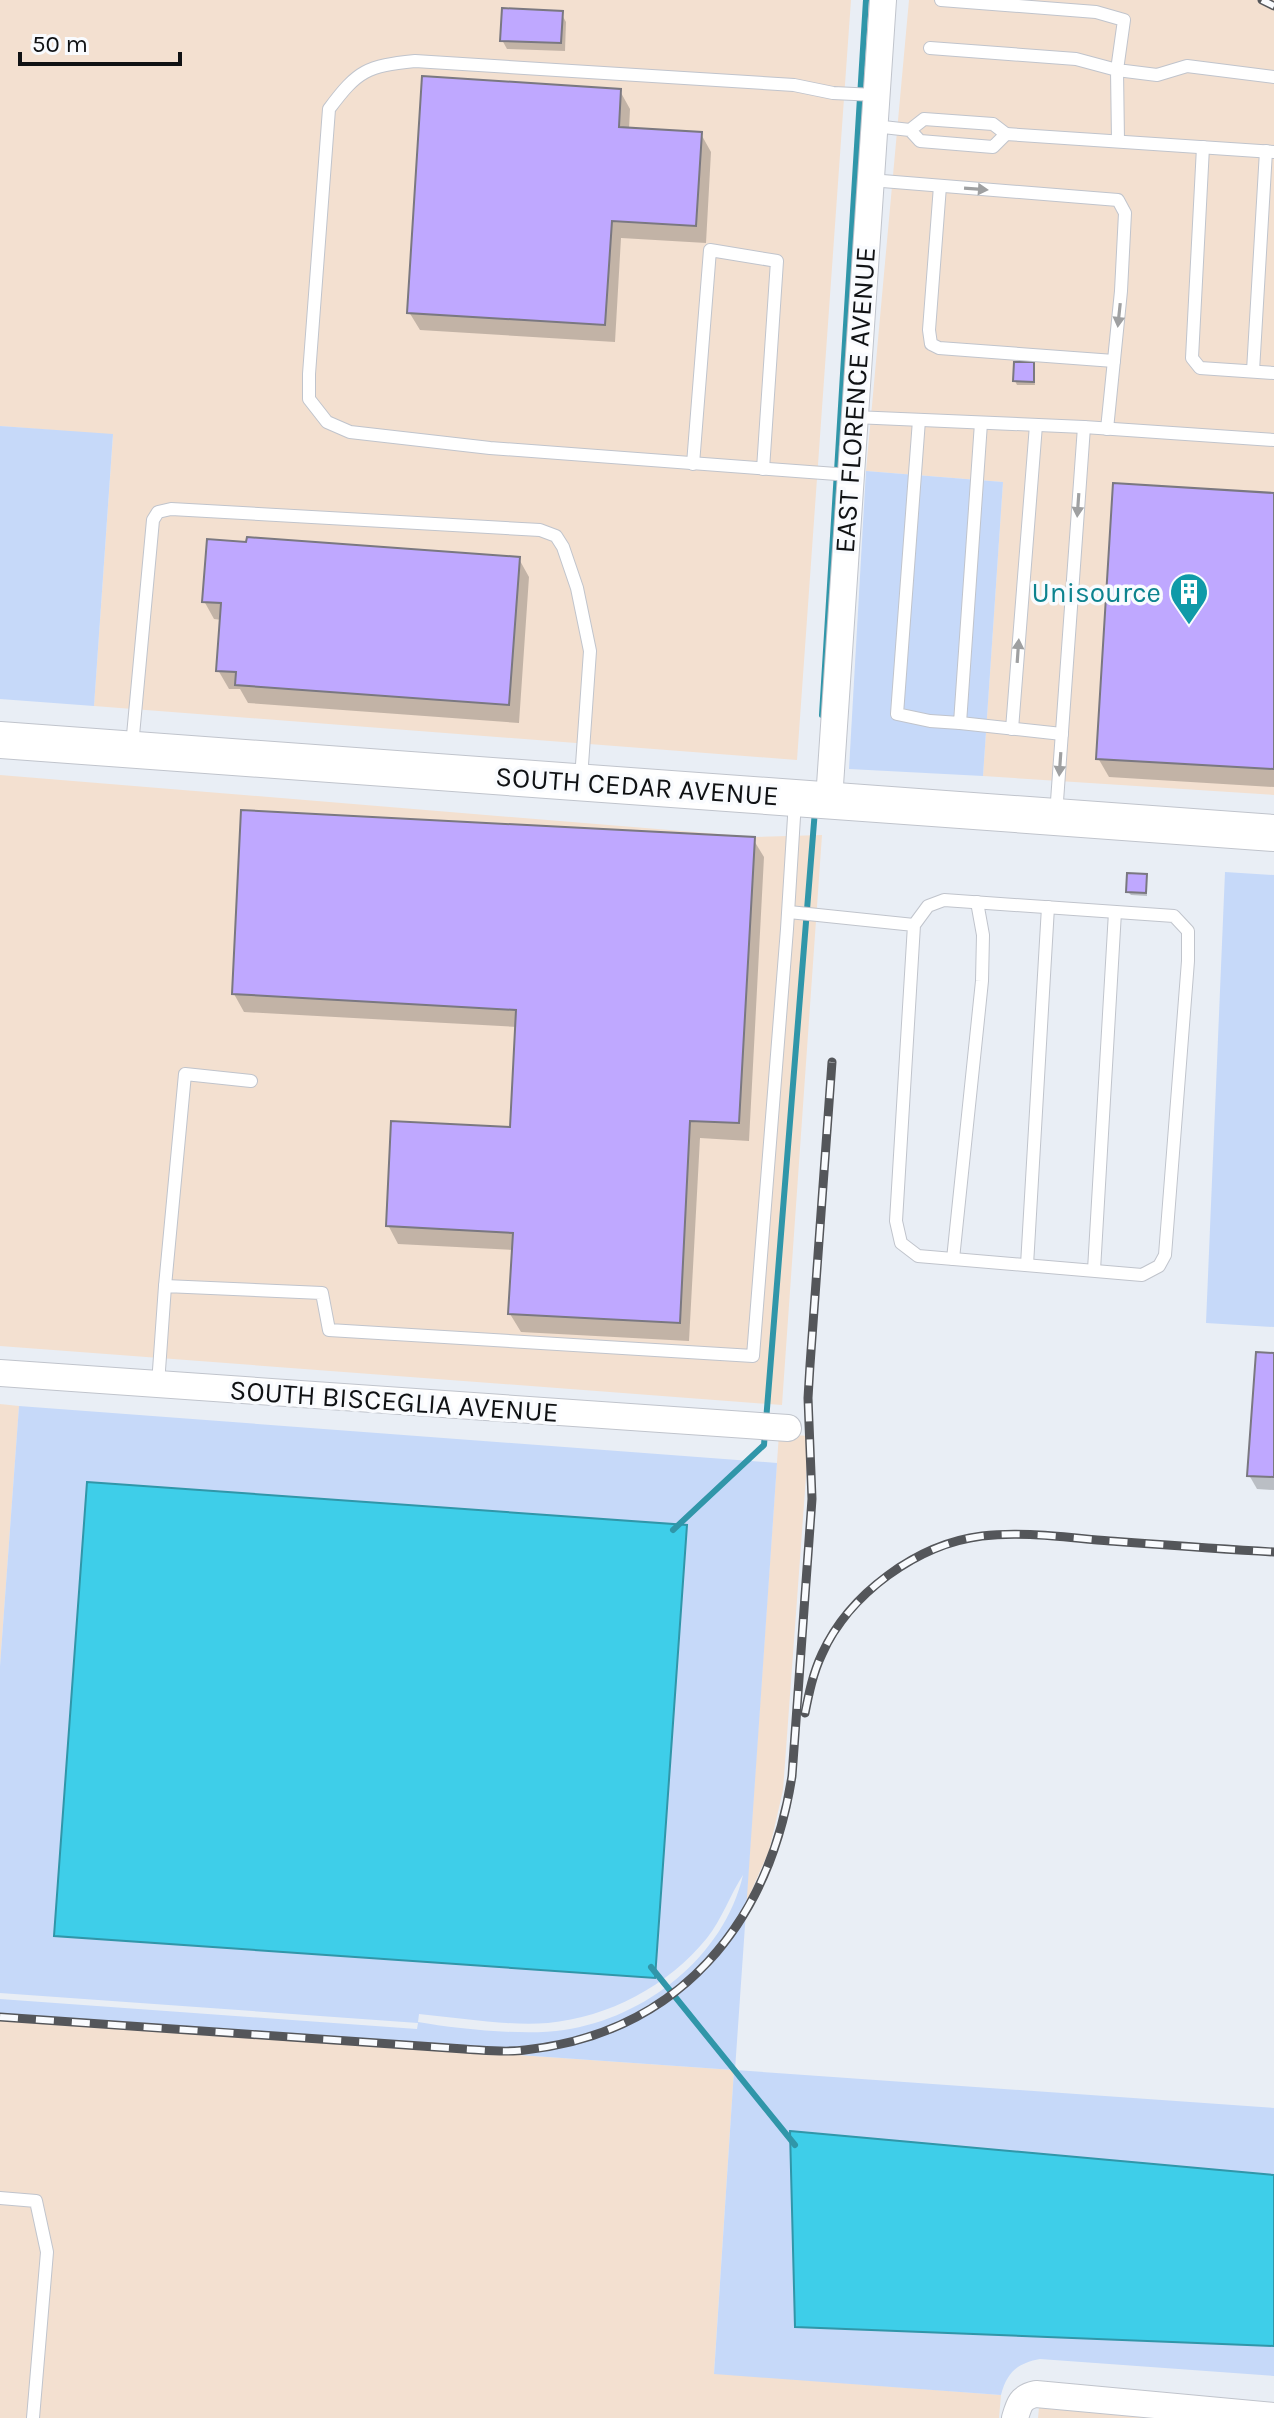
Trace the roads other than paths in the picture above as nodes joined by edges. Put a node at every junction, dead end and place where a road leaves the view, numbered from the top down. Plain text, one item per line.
1 (883, 0) edge
2 (941, 0) edge
3 (930, 48) dead end
4 (1117, 70) junction
5 (1274, 77) edge
6 (876, 95) junction
7 (874, 126) junction
8 (910, 130) junction
9 (1006, 134) junction
10 (1118, 141) junction
11 (1203, 147) junction
12 (1270, 151) edge
13 (870, 180) junction
14 (940, 186) junction
15 (1114, 361) junction
16 (1253, 371) junction
17 (1274, 373) edge
18 (854, 417) junction
19 (919, 420) junction
20 (981, 423) junction
21 (1036, 425) junction
22 (1084, 427) junction
23 (1107, 429) junction
24 (1274, 440) edge
25 (693, 464) junction
26 (763, 469) junction
27 (850, 475) junction
28 (960, 723) junction
29 (1012, 729) junction
30 (1062, 734) junction
31 (0, 740) edge
32 (132, 749) junction
33 (580, 782) junction
34 (812, 799) junction
35 (1056, 818) junction
36 (1274, 833) edge
37 (977, 902) junction
38 (1048, 907) junction
39 (789, 912) junction
40 (1115, 912) junction
41 (914, 925) junction
42 (251, 1081) dead end
43 (953, 1259) junction
44 (1027, 1265) junction
45 (1094, 1270) junction
46 (165, 1286) junction
47 (0, 1373) edge
48 (158, 1384) junction
49 (788, 1428) dead end
50 (0, 2198) edge
51 (1274, 2416) edge
52 (33, 2418) edge
53 (1015, 2418) edge

1 - 6 street, EAST FLORENCE AVENUE
2 - 4 lane
3 - 4 lane
4 - 5 lane
4 - 10 lane
6 - 7 street, EAST FLORENCE AVENUE
6 - 25 lane
7 - 8 lane
7 - 13 street, EAST FLORENCE AVENUE
8 - 9 lane
8 - 9 lane
9 - 10 lane
10 - 11 lane
11 - 12 lane
11 - 16 lane
12 - 16 lane
13 - 14 lane
13 - 18 street, EAST FLORENCE AVENUE
14 -> 15 lane
14 - 15 lane
15 - 23 lane
16 - 17 lane
18 - 19 lane
18 - 27 street, EAST FLORENCE AVENUE
19 - 20 lane
19 - 28 lane
20 - 21 lane
20 - 28 lane
21 - 22 lane
29 -> 21 lane
22 - 23 lane
22 -> 30 lane
23 - 24 lane
25 - 26 lane
25 - 26 lane
26 - 27 lane
27 - 34 street, EAST FLORENCE AVENUE
28 - 29 lane
29 - 30 lane
30 -> 35 lane
31 - 32 main road, SOUTH CEDAR AVENUE
32 - 33 main road, SOUTH CEDAR AVENUE
32 - 33 lane
33 - 34 main road, SOUTH CEDAR AVENUE
34 - 35 main road, SOUTH CEDAR AVENUE
34 - 39 lane
35 - 36 main road, SOUTH CEDAR AVENUE
37 - 38 lane
37 - 41 lane
37 - 43 lane
38 - 40 lane
38 - 44 lane
39 - 41 lane
39 - 46 lane
40 - 45 lane
40 - 45 lane
41 - 43 lane
42 - 46 lane
43 - 44 lane
44 - 45 lane
46 - 48 lane
47 - 48 street, SOUTH BISCEGLIA AVENUE
48 - 49 street, SOUTH BISCEGLIA AVENUE
50 - 52 lane
51 - 53 street

